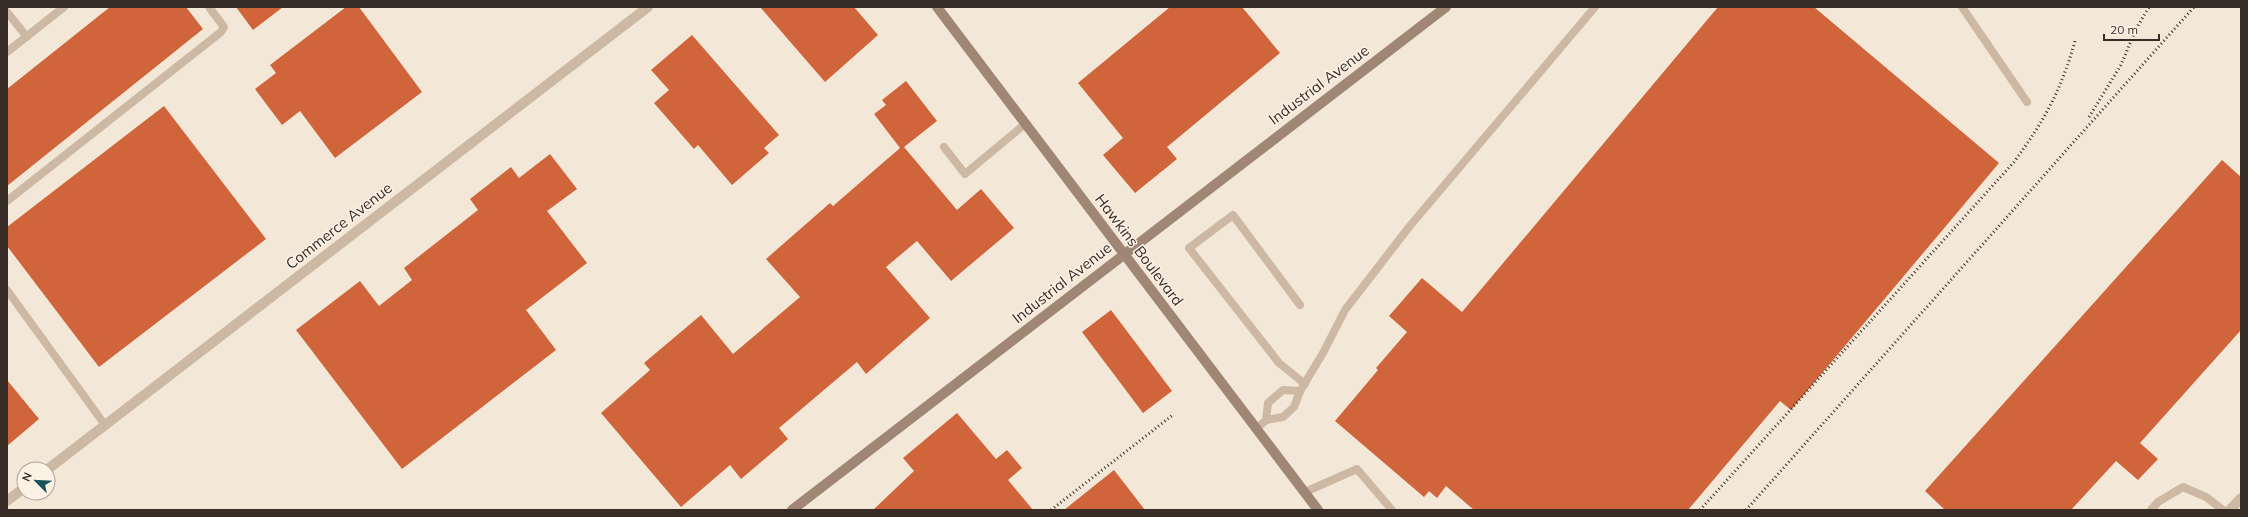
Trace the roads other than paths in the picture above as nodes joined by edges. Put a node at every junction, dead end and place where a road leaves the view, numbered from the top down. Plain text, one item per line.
1 (64, 7) edge
2 (209, 7) edge
3 (648, 7) edge
4 (937, 7) edge
5 (1446, 7) edge
6 (1595, 7) edge
7 (1962, 7) edge
8 (7, 12) edge
9 (27, 36) junction
10 (7, 52) edge
11 (2027, 102) dead end
12 (1025, 124) junction
13 (944, 148) dead end
14 (7, 201) edge
15 (1123, 254) junction
16 (7, 290) edge
17 (1300, 305) dead end
18 (1302, 387) junction
19 (1266, 420) junction
20 (105, 425) junction
21 (1256, 429) junction
22 (56, 463) edge
23 (1305, 492) junction
24 (16, 494) edge
25 (2241, 498) edge
26 (7, 501) edge
27 (792, 510) edge
28 (1318, 510) edge
29 (1392, 510) edge
30 (2151, 510) edge
31 (2223, 510) edge
32 (2230, 510) edge

1 - 9 lane
2 - 14 lane
3 - 20 street, Commerce Avenue
4 - 12 street, Hawkins Boulevard
5 - 15 street, Industrial Avenue
6 - 18 lane
7 - 11 lane
8 - 9 lane
9 - 10 lane
12 - 13 lane
12 - 15 street, Hawkins Boulevard
15 - 21 street, Hawkins Boulevard
15 - 27 street, Industrial Avenue
16 - 20 lane
17 - 18 lane
18 - 19 lane
18 - 19 lane
19 - 21 lane
20 - 22 street, Commerce Avenue
21 - 23 street, Hawkins Boulevard
23 - 28 street, Hawkins Boulevard
23 - 29 lane
24 - 26 street
25 - 32 street
30 - 31 lane

